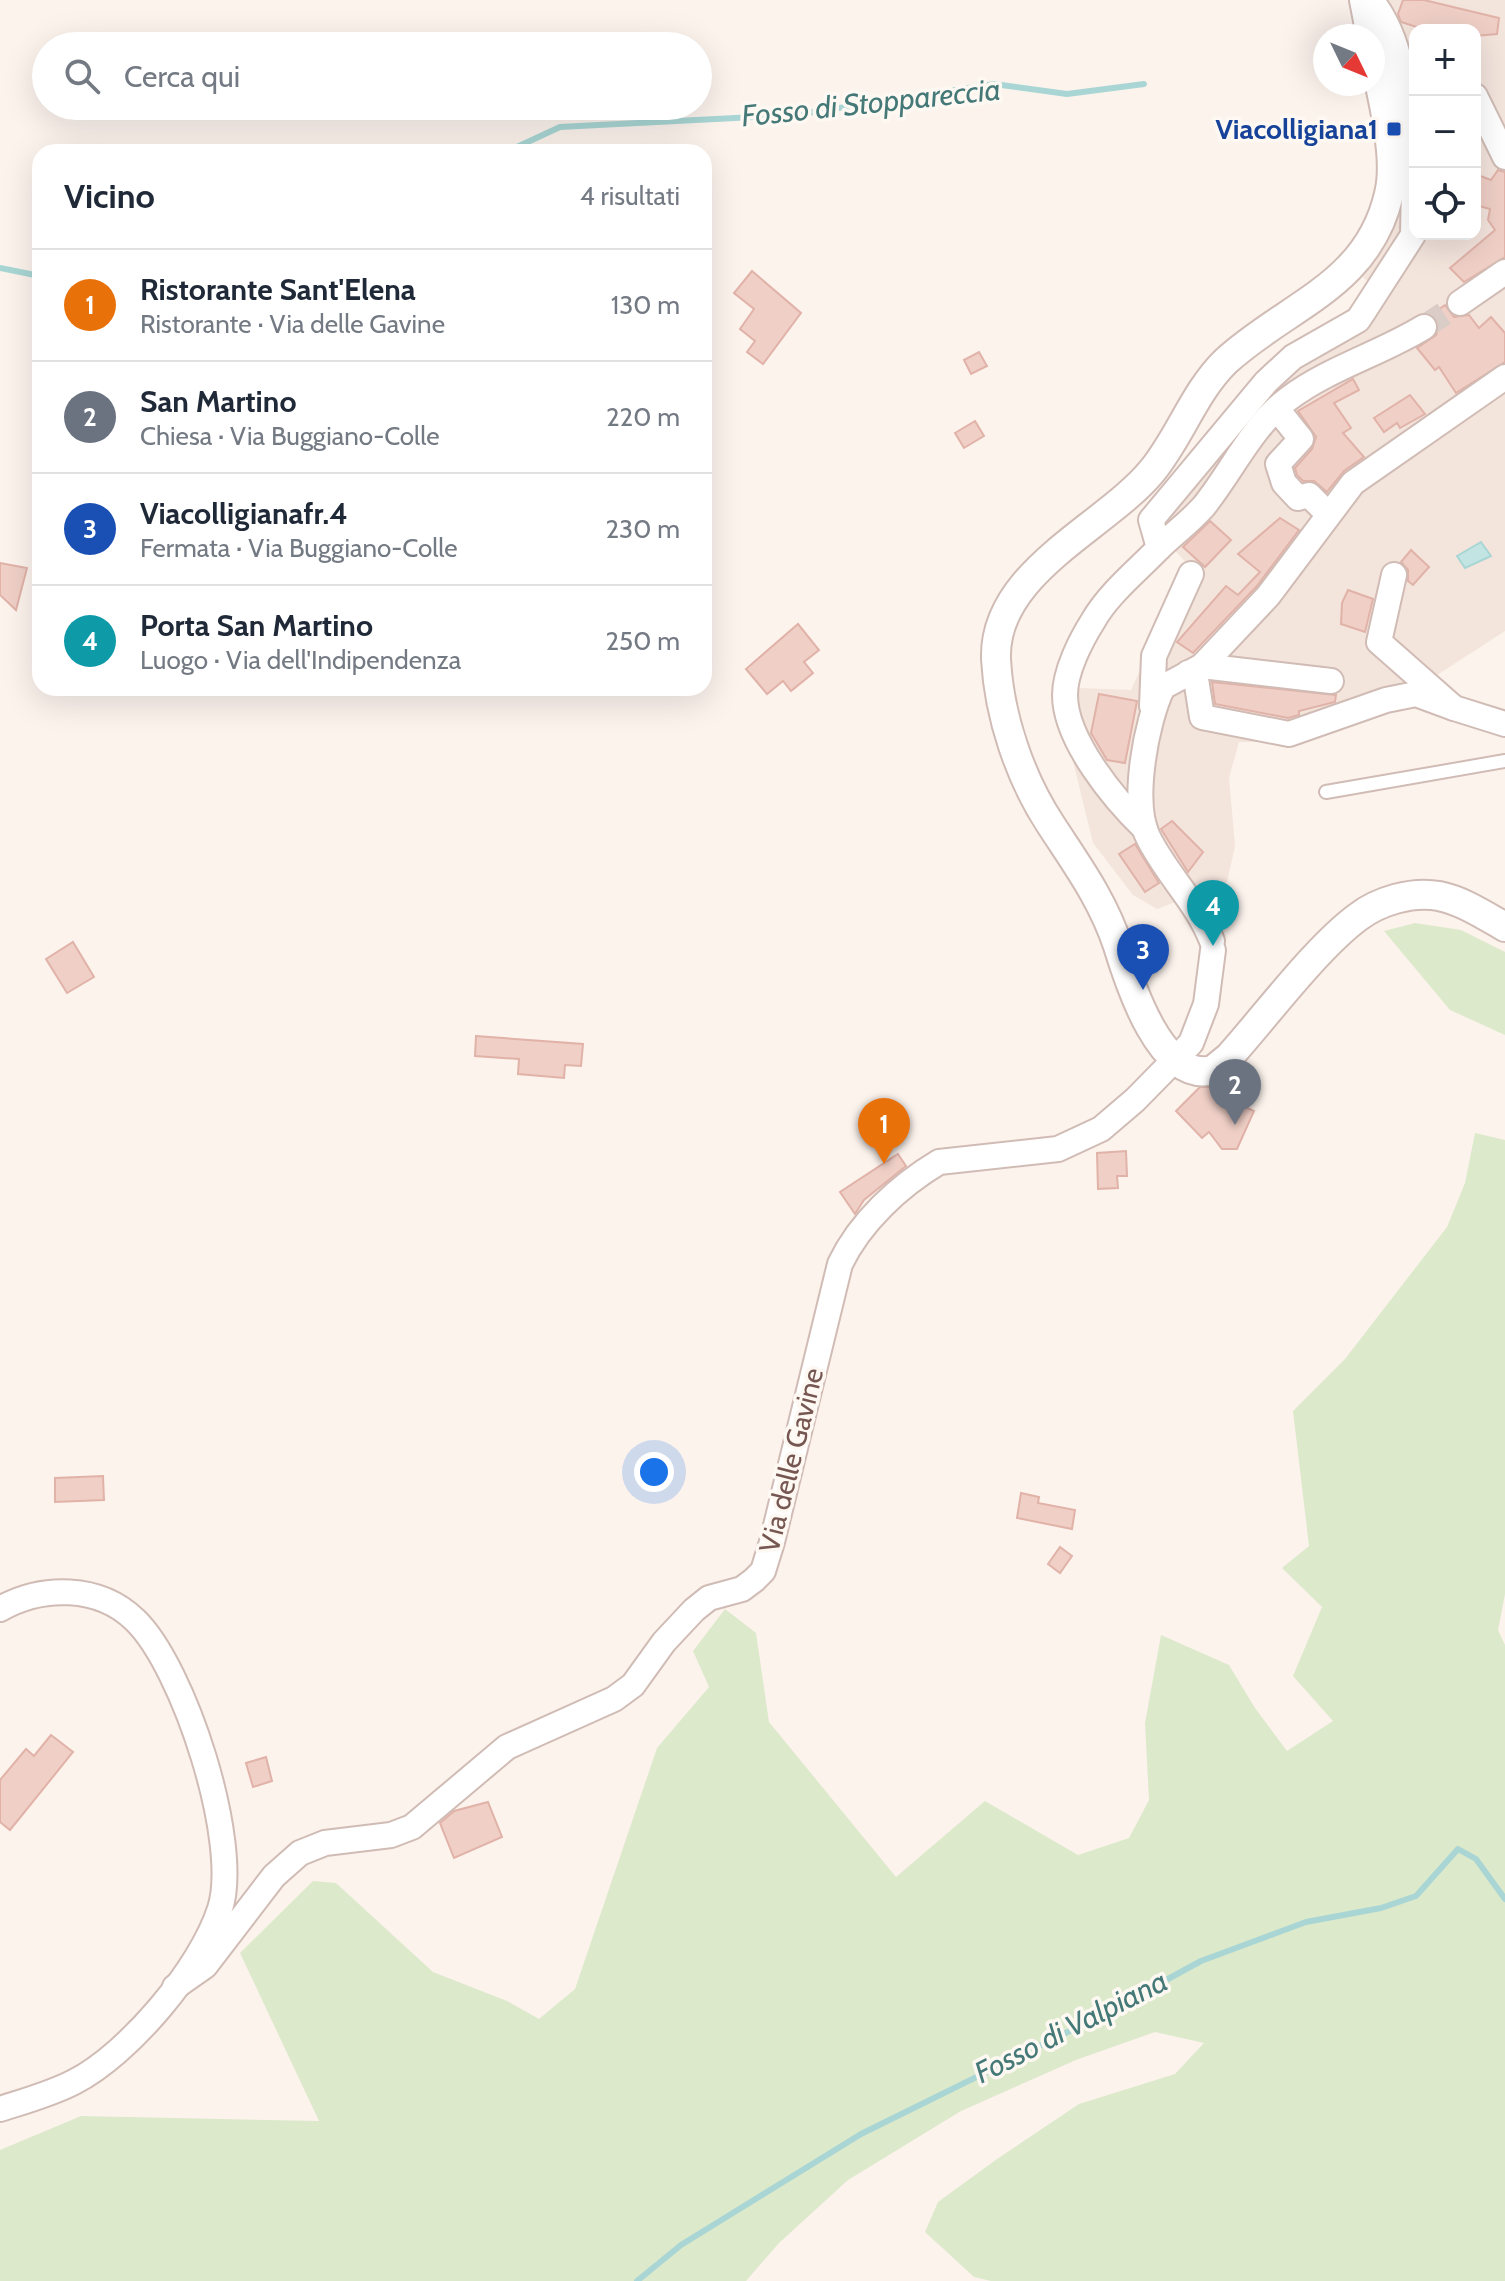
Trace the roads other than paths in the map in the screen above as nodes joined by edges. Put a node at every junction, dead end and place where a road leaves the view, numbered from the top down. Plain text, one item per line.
1 (1365, 4) edge
2 (1372, 24) edge
3 (1385, 41) edge
4 (1409, 44) edge
5 (1385, 53) edge
6 (1385, 68) edge
7 (1409, 96) edge
8 (1409, 108) edge
9 (1481, 108) edge
10 (1405, 147) edge
11 (1505, 157) edge
12 (1497, 277) edge
13 (1460, 303) tunnel mouth
14 (1424, 327) tunnel mouth
15 (1505, 377) edge
16 (1277, 409) junction
17 (1328, 514) junction
18 (1159, 548) junction
19 (1191, 574) dead end
20 (1394, 575) dead end
21 (1195, 670) junction
22 (1331, 681) dead end
23 (1454, 708) junction
24 (1152, 709) junction
25 (1505, 724) edge
26 (1505, 761) edge
27 (1326, 792) dead end
28 (1145, 829) junction
29 (1505, 927) edge
30 (1178, 1059) junction
31 (1206, 1072) junction
32 (1236, 1098) dead end
33 (0, 1609) edge
34 (175, 1987) junction
35 (0, 2109) edge

1 - 2 street
3 - 4 street
5 - 7 street
6 - 10 street
8 - 10 street
9 - 11 street
10 - 18 street
10 - 30 street
12 - 13 street
14 - 16 street
15 - 17 street
16 - 17 street
16 - 18 street
17 - 21 street
18 - 28 street
19 - 24 street
20 - 23 street
21 - 22 street
21 - 23 street
21 - 24 street
23 - 25 street
24 - 28 street
26 - 27 lane
28 - 30 street, Via delle Gavine
29 - 31 street
30 - 31 street
30 - 34 street, Via delle Gavine
31 - 32 lane
33 - 34 street, Via delle Gavine
34 - 35 street, Via delle Gavine

